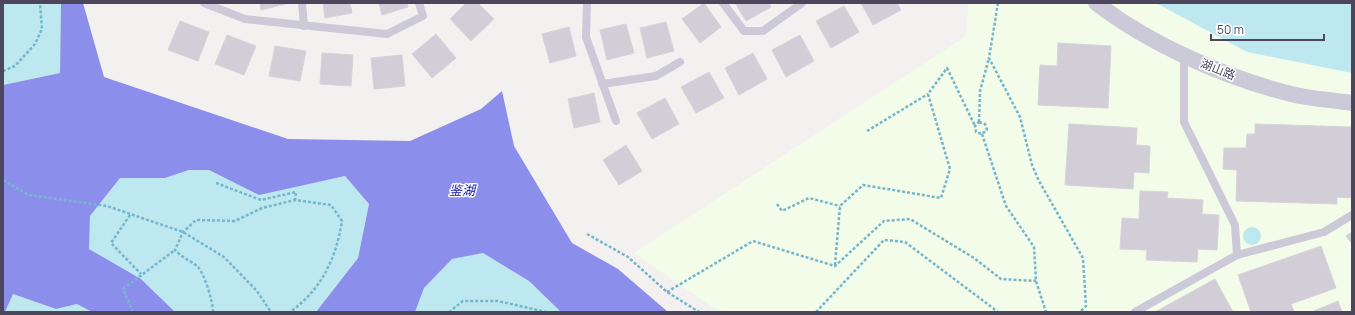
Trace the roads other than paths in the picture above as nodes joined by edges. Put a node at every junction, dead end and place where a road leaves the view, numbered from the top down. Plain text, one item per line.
1 (204, 3) edge
2 (302, 3) edge
3 (419, 3) edge
4 (587, 3) edge
5 (723, 3) edge
6 (802, 3) edge
7 (1096, 3) edge
8 (304, 26) junction
9 (1184, 55) junction
10 (680, 62) dead end
11 (602, 84) junction
12 (1352, 102) edge
13 (616, 121) dead end
14 (1352, 215) edge
15 (1237, 254) junction
16 (1135, 312) edge

1 - 8 lane
2 - 8 lane
3 - 8 lane
4 - 11 lane
5 - 6 lane
7 - 9 street, 湖山路
9 - 12 street, 湖山路
9 - 15 lane
10 - 11 lane
11 - 13 lane
14 - 15 lane
15 - 16 lane

